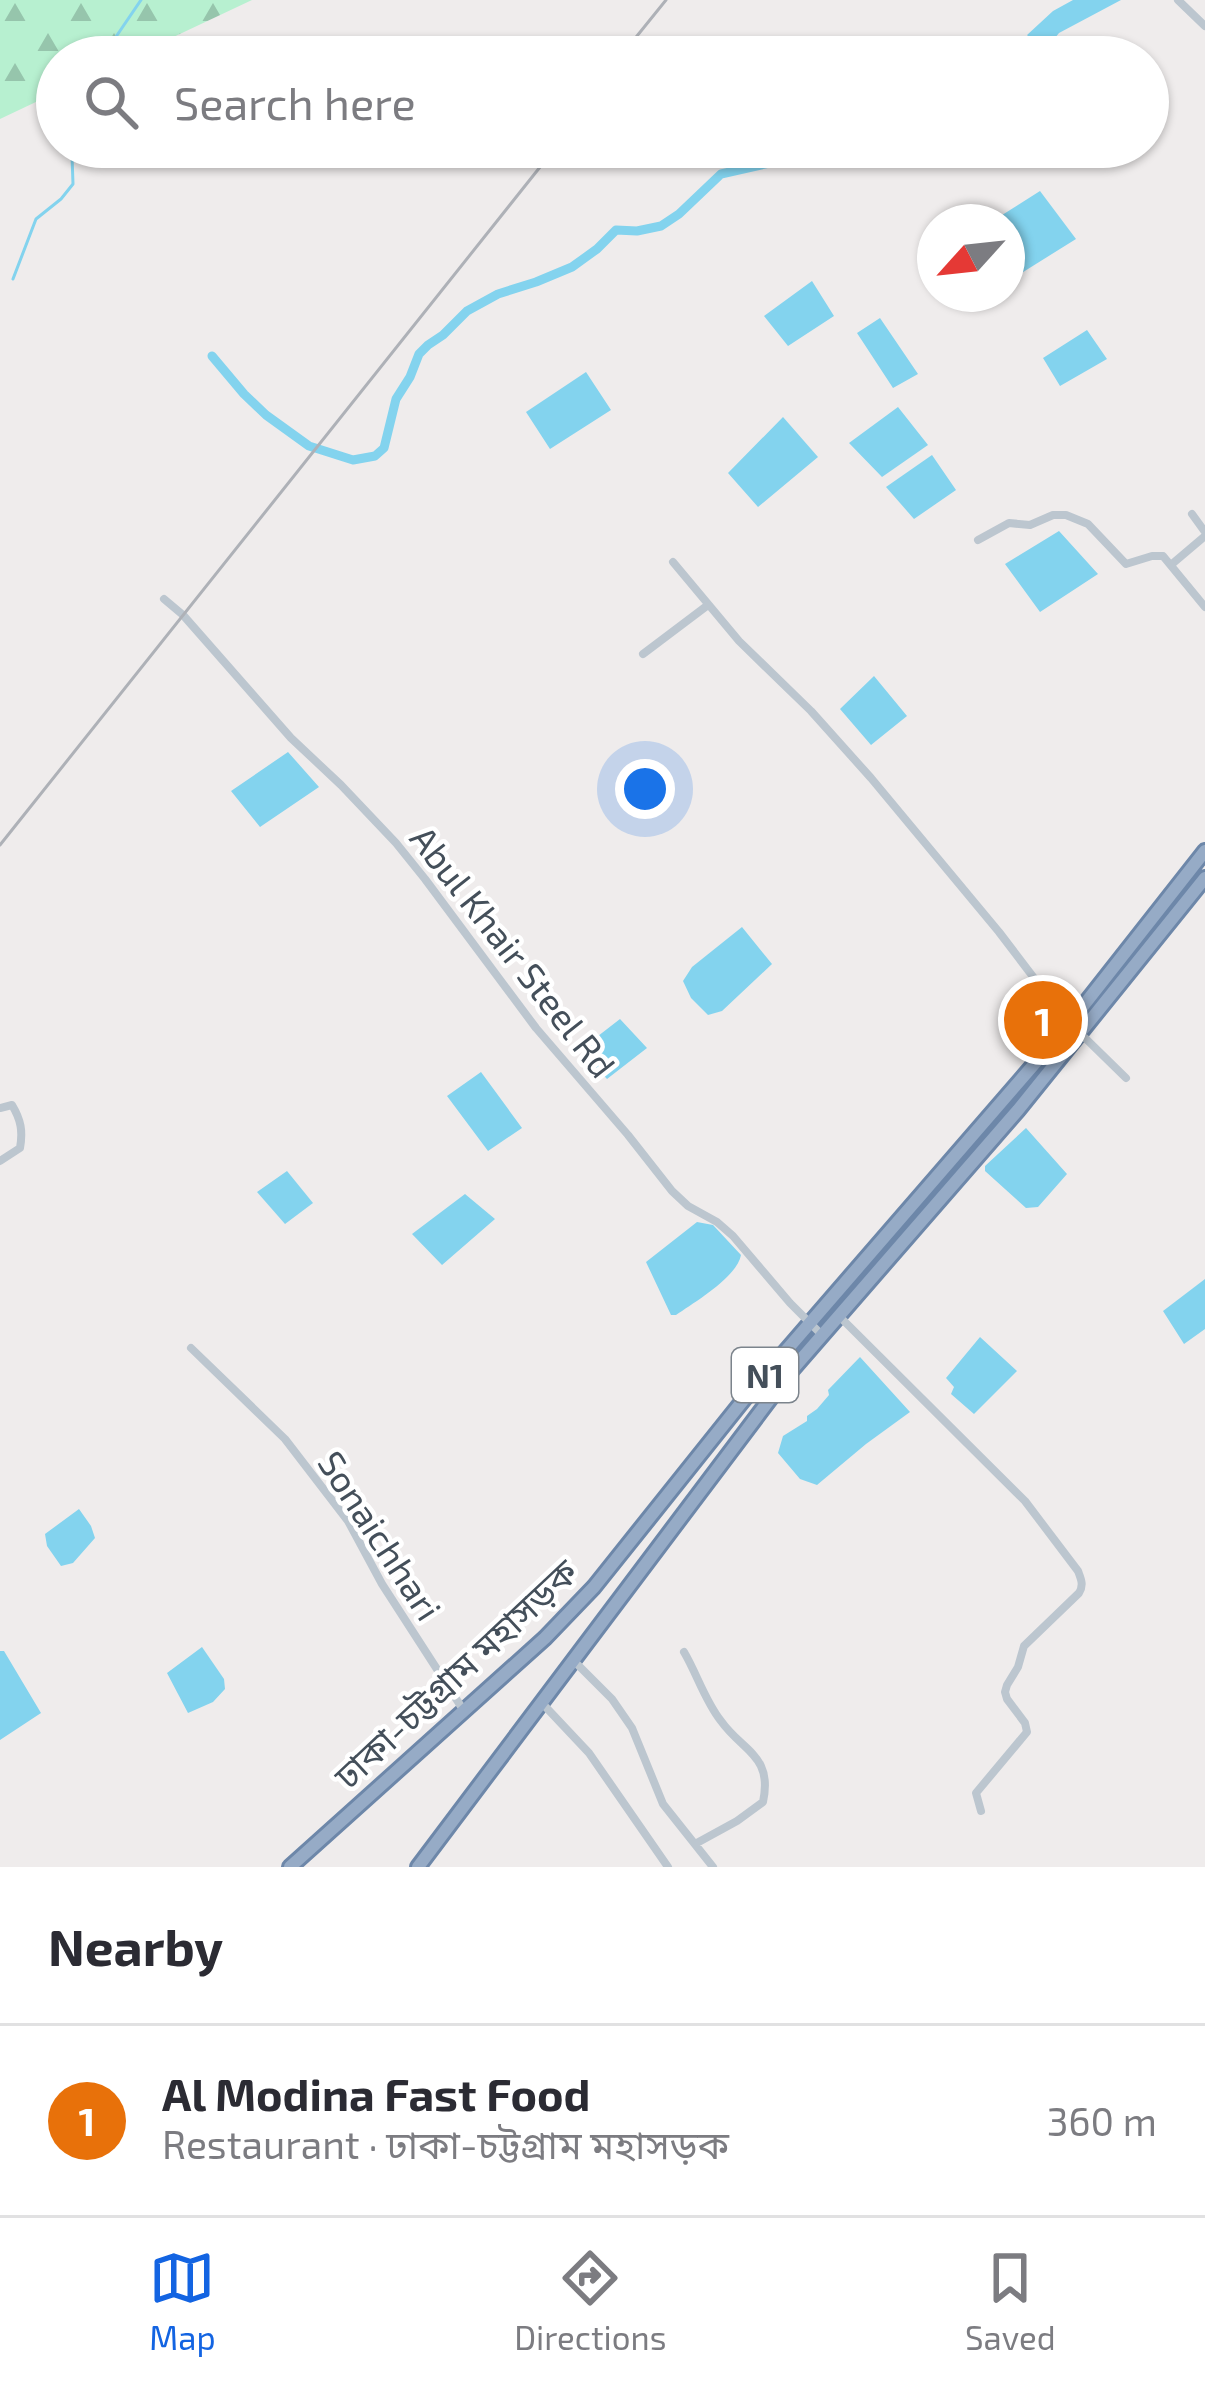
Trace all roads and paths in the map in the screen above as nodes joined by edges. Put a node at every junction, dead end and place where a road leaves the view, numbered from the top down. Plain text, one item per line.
1 (1178, 0) edge
2 (1205, 26) edge
3 (1192, 514) dead end
4 (1205, 534) edge
5 (978, 540) dead end
6 (673, 562) dead end
7 (1172, 564) junction
8 (164, 598) dead end
9 (708, 605) junction
10 (1205, 607) edge
11 (643, 654) dead end
12 (1205, 850) edge
13 (1205, 878) edge
14 (1069, 1024) junction
15 (1081, 1034) junction
16 (1126, 1078) dead end
17 (0, 1108) edge
18 (0, 1161) edge
19 (839, 1316) junction
20 (810, 1324) junction
21 (822, 1335) junction
22 (191, 1348) dead end
23 (733, 1412) junction
24 (750, 1425) junction
25 (684, 1652) dead end
26 (573, 1660) junction
27 (541, 1702) junction
28 (464, 1711) junction
29 (981, 1811) dead end
30 (695, 1844) junction
31 (290, 1867) edge
32 (418, 1867) edge
33 (668, 1867) edge
34 (713, 1867) edge

1 - 2 street
3 - 4 street
4 - 7 street
5 - 7 street
6 - 9 street
7 - 10 street
8 - 20 street, Abul Khair Steel Rd
9 - 11 street
9 - 14 street
12 - 14 highway, ঢাকা-চট্টগ্রাম মহাসড়ক / N1
13 - 15 highway, ঢাকা-চট্টগ্রাম মহাসড়ক / N1
14 - 20 highway, ঢাকা-চট্টগ্রাম মহাসড়ক / N1
15 - 16 street
15 - 19 highway, ঢাকা-চট্টগ্রাম মহাসড়ক / N1
17 - 18 street
19 - 21 highway, ঢাকা-চট্টগ্রাম মহাসড়ক / N1
19 - 29 street
20 - 21 street, Abul Khair Steel Rd
20 - 23 highway, ঢাকা-চট্টগ্রাম মহাসড়ক / N1
21 - 24 highway, ঢাকা-চট্টগ্রাম মহাসড়ক / N1
22 - 28 street, Sonaichhari
23 - 24 highway
23 - 28 highway, ঢাকা-চট্টগ্রাম মহাসড়ক / N1
24 - 26 highway, ঢাকা-চট্টগ্রাম মহাসড়ক / N1
25 - 30 street
26 - 27 highway, ঢাকা-চট্টগ্রাম মহাসড়ক / N1
26 - 30 street
27 - 32 highway, ঢাকা-চট্টগ্রাম মহাসড়ক / N1
27 - 33 street
28 - 31 highway, ঢাকা-চট্টগ্রাম মহাসড়ক / N1
30 - 34 street

